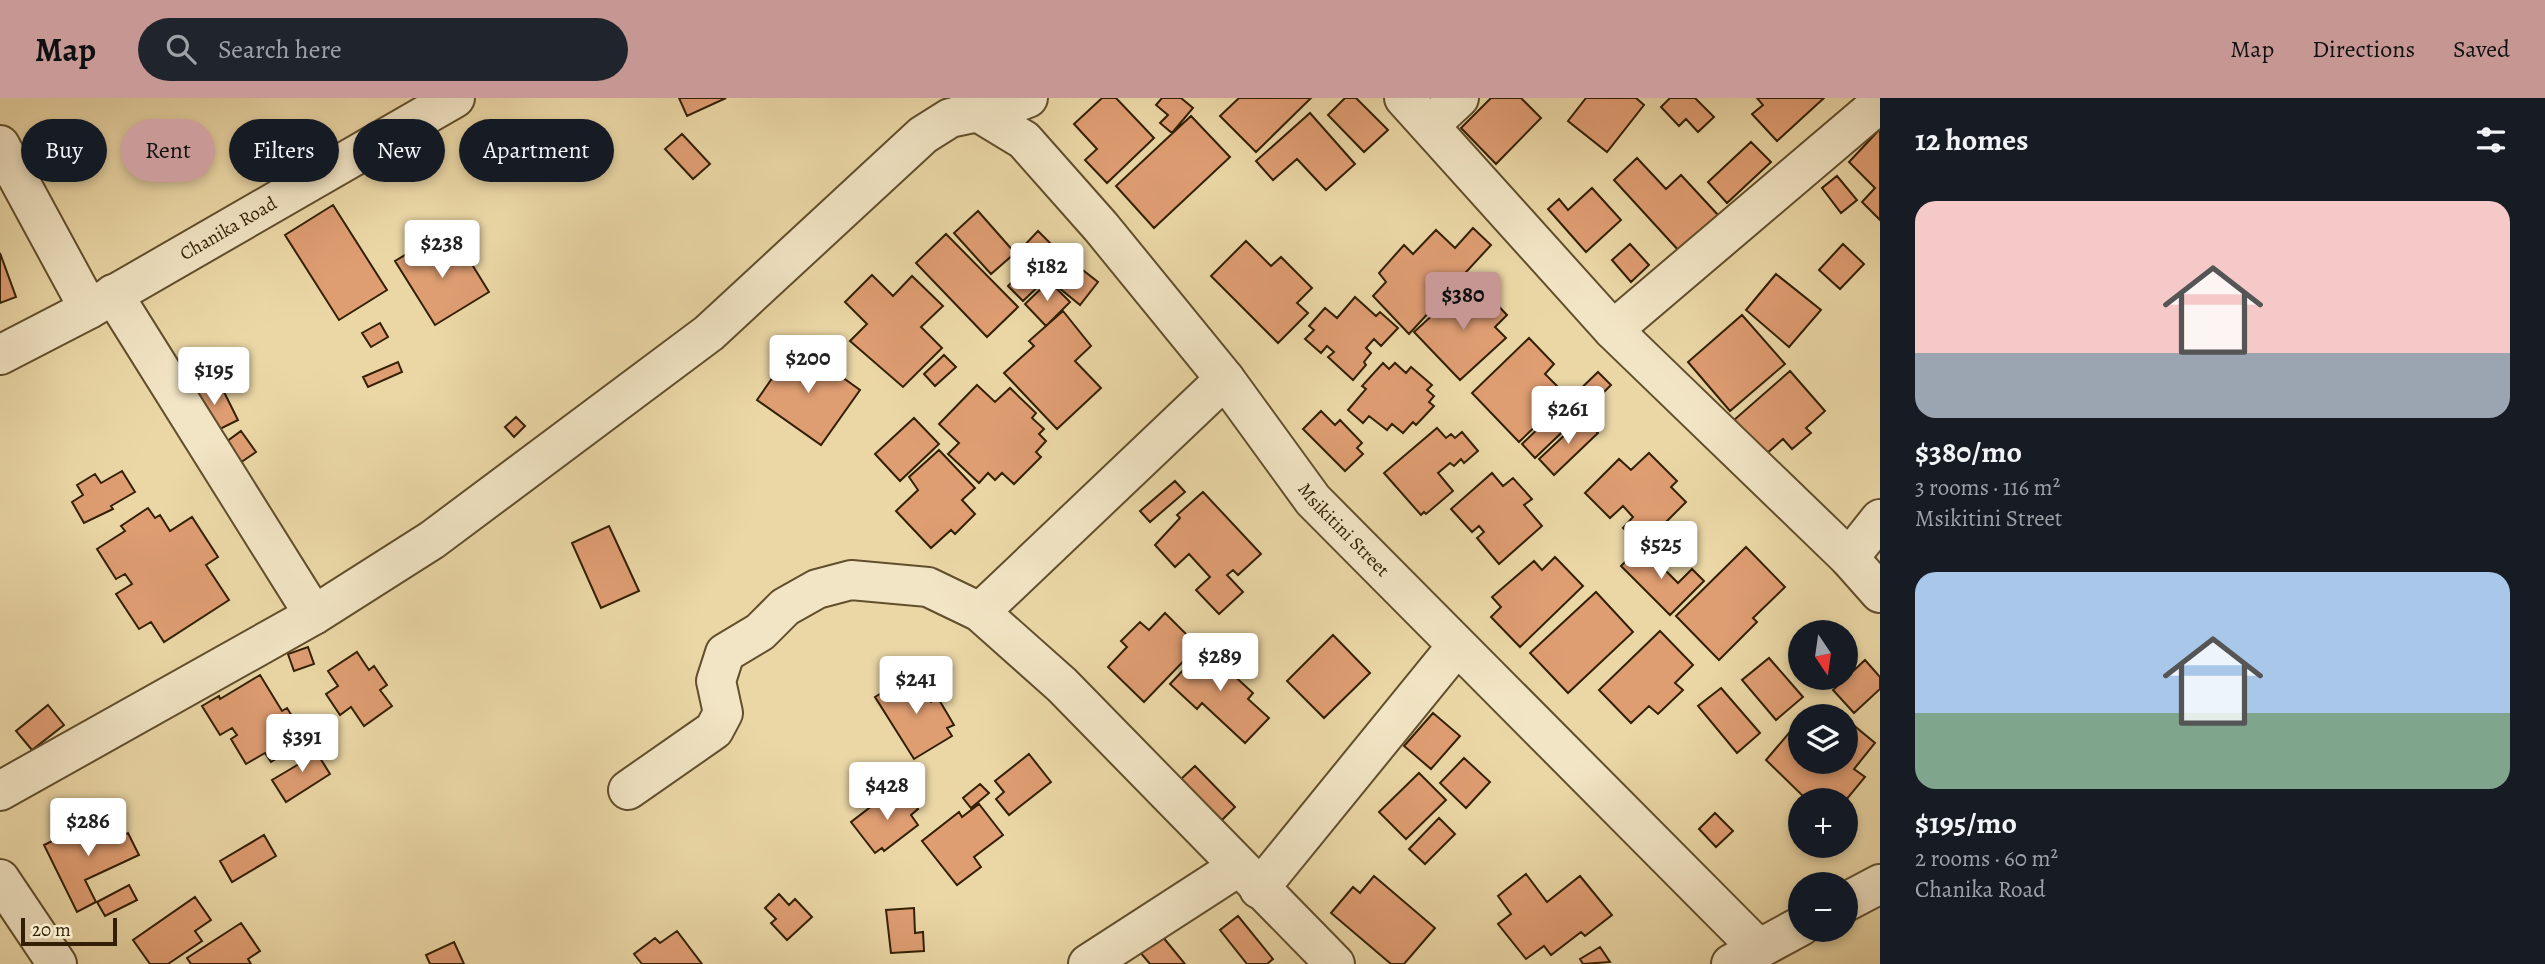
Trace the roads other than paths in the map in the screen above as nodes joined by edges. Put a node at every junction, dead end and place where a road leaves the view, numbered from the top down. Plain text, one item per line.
1 (1028, 98) edge
2 (1404, 98) edge
3 (1459, 98) edge
4 (435, 103) edge
5 (1880, 103) edge
6 (966, 104) edge
7 (1430, 125) junction
8 (0, 145) edge
9 (101, 301) junction
10 (1613, 330) junction
11 (0, 355) edge
12 (1225, 379) junction
13 (1880, 519) edge
14 (1849, 558) junction
15 (1880, 593) edge
16 (980, 612) junction
17 (314, 615) junction
18 (1456, 647) junction
19 (0, 790) edge
20 (628, 790) dead end
21 (1248, 878) junction
22 (0, 879) edge
23 (1880, 884) edge
24 (1858, 896) edge
25 (1788, 933) edge
26 (1744, 956) edge
27 (57, 964) edge
28 (1088, 964) edge
29 (1335, 964) edge

1 - 6 street
2 - 7 street
3 - 7 street
4 - 9 street, Chanika Road
5 - 10 street
6 - 12 street, Msikitini Street
6 - 17 street
7 - 10 street
8 - 9 street
9 - 11 street, Chanika Road
9 - 17 street
10 - 14 street
12 - 16 street
12 - 18 street, Msikitini Street
13 - 14 street
14 - 15 street
16 - 20 street
16 - 21 street
17 - 19 street
18 - 21 street
18 - 26 street, Msikitini Street
21 - 28 street
21 - 29 street
22 - 27 street
23 - 24 street
25 - 26 street

